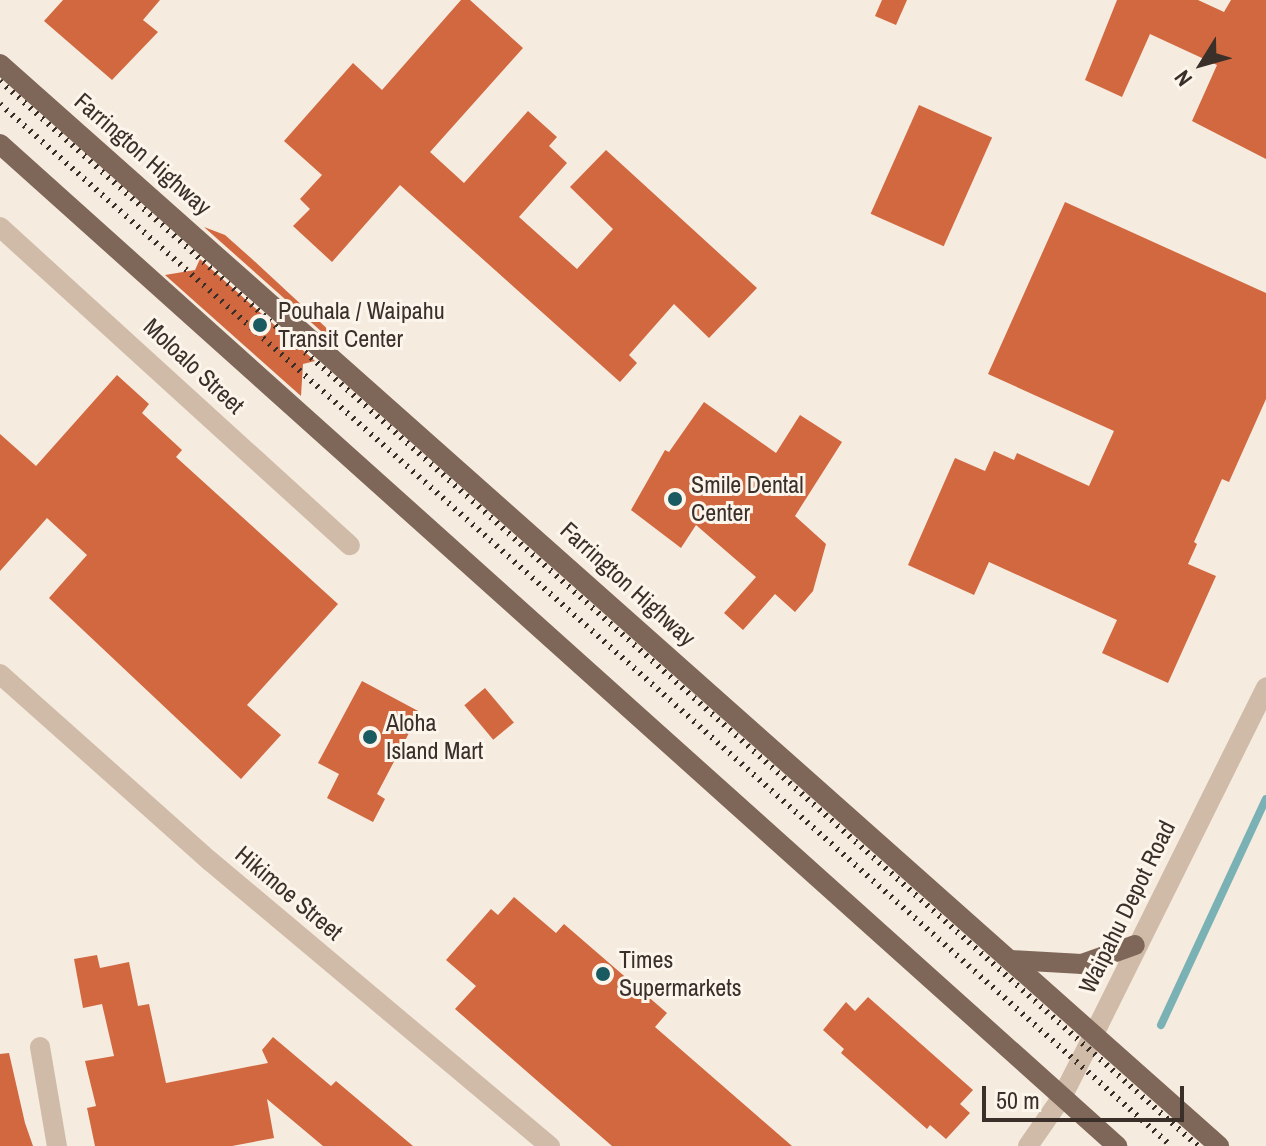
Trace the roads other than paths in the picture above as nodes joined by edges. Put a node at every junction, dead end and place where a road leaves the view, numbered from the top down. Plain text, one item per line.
1 (0, 64) edge
2 (0, 144) edge
3 (0, 227) edge
4 (350, 545) dead end
5 (0, 674) edge
6 (1266, 687) edge
7 (1135, 945) junction
8 (1011, 960) junction
9 (1094, 1034) junction
10 (40, 1047) dead end
11 (1062, 1097) junction
12 (57, 1146) edge
13 (550, 1146) edge
14 (1028, 1146) edge
15 (1117, 1146) edge
16 (1219, 1146) edge

1 - 8 main road, Farrington Highway
2 - 11 main road
3 - 4 street, Moloalo Street
5 - 13 street, Hikimoe Street
6 - 7 street, Waipahu Depot Road
7 - 8 main road
7 - 9 street, Waipahu Depot Road
8 - 9 main road, Farrington Highway
9 - 11 street, Waipahu Depot Road
9 - 16 main road, Farrington Highway
10 - 12 street
11 - 14 street, Waipahu Depot Road
11 - 15 main road

